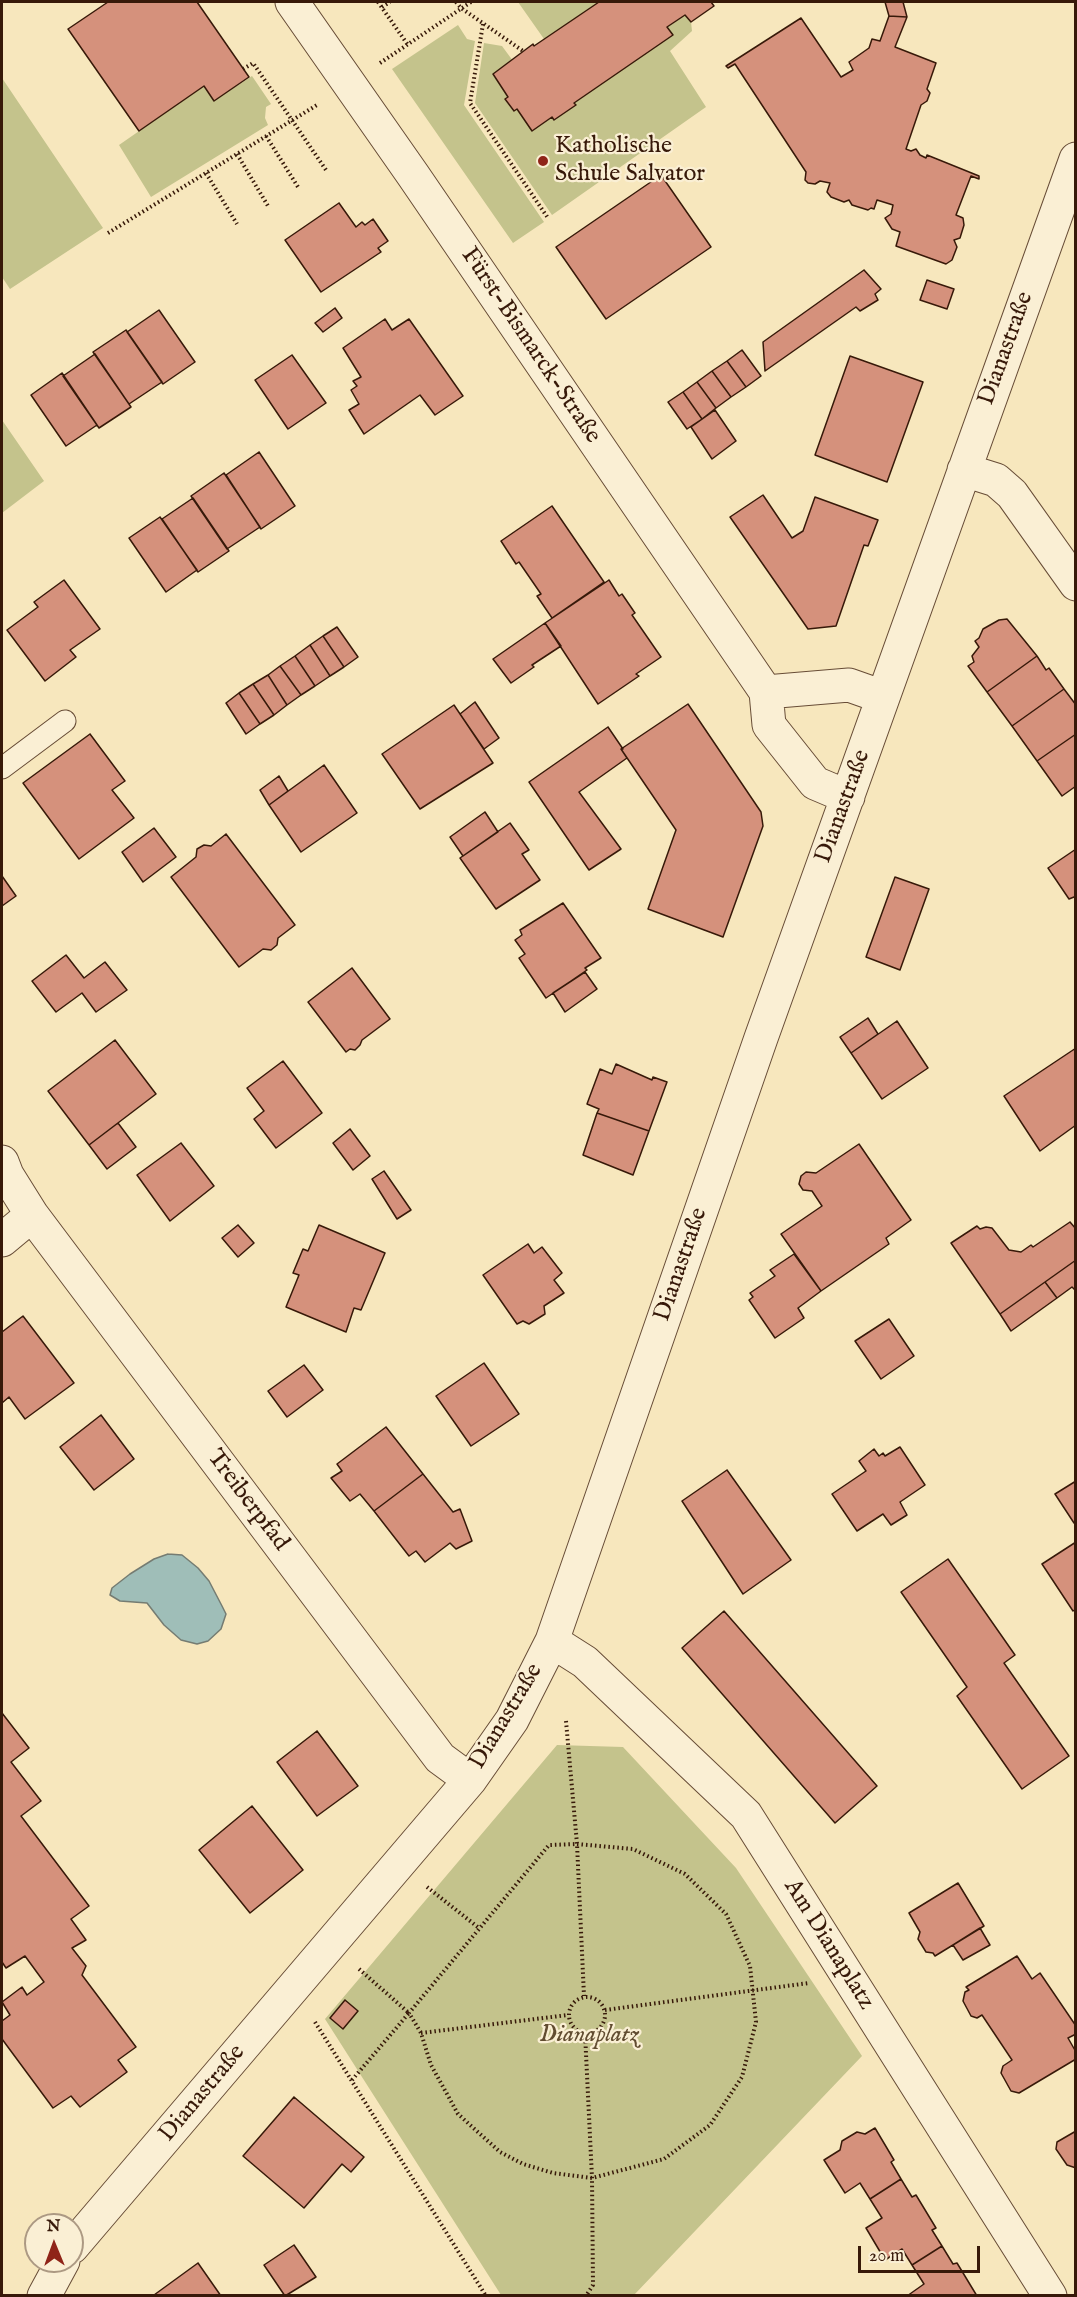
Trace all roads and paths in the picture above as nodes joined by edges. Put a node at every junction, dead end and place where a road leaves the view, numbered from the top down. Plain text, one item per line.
1 (292, 2) edge
2 (378, 2) edge
3 (390, 2) edge
4 (456, 2) edge
5 (471, 2) edge
6 (382, 7) junction
7 (460, 8) junction
8 (483, 24) junction
9 (408, 45) junction
10 (523, 51) dead end
11 (377, 66) dead end
12 (243, 69) dead end
13 (317, 105) dead end
14 (293, 120) junction
15 (266, 136) junction
16 (237, 154) junction
17 (1076, 159) edge
18 (326, 170) dead end
19 (206, 173) junction
20 (298, 187) dead end
21 (268, 206) dead end
22 (548, 218) dead end
23 (237, 224) dead end
24 (108, 233) dead end
25 (964, 470) junction
26 (1076, 584) edge
27 (766, 692) junction
28 (883, 697) junction
29 (65, 721) dead end
30 (2, 768) edge
31 (848, 797) junction
32 (2, 1162) edge
33 (32, 1215) junction
34 (2, 1240) edge
35 (552, 1641) junction
36 (566, 1721) dead end
37 (470, 1780) junction
38 (577, 1844) junction
39 (424, 1884) dead end
40 (479, 1928) junction
41 (354, 1965) dead end
42 (816, 1982) dead end
43 (753, 1991) junction
44 (584, 1996) junction
45 (605, 2010) junction
46 (409, 2013) junction
47 (310, 2015) dead end
48 (568, 2015) junction
49 (421, 2033) junction
50 (585, 2033) junction
51 (352, 2080) junction
52 (592, 2178) junction
53 (84, 2233) edge
54 (56, 2273) edge
55 (44, 2295) edge
56 (486, 2295) edge
57 (586, 2295) edge
58 (1050, 2295) edge

1 - 27 street, Fürst-Bismarck-Straße
2 - 6 path
3 - 6 path
4 - 7 path
5 - 7 path
6 - 9 path
7 - 8 path
7 - 9 path
8 - 10 path
8 - 22 path
9 - 11 path
12 - 14 path
13 - 14 path
14 - 15 path
14 - 18 path
15 - 16 path
15 - 20 path
16 - 19 path
16 - 21 path
17 - 25 street, Dianastraße
19 - 23 path
19 - 24 path
25 - 26 street
25 - 28 street, Dianastraße
27 - 28 street
27 - 31 street, Fürst-Bismarck-Straße
28 - 31 street, Dianastraße
29 - 30 lane
31 - 35 street, Dianastraße
32 - 33 street, Treiberpfad
33 - 34 street
33 - 37 street, Treiberpfad
35 - 37 street, Dianastraße
35 - 58 street, Am Dianaplatz
36 - 38 path
37 - 53 street, Dianastraße
38 - 40 path
38 - 43 path
38 - 44 path
39 - 40 path
40 - 46 path
41 - 46 path
42 - 43 path
43 - 45 path
43 - 52 path
44 - 45 path
44 - 48 path
45 - 50 path
46 - 49 path
46 - 51 path
47 - 51 path
48 - 49 path
48 - 50 path
49 - 52 path
50 - 52 path
51 - 56 path
52 - 57 path
54 - 55 street

